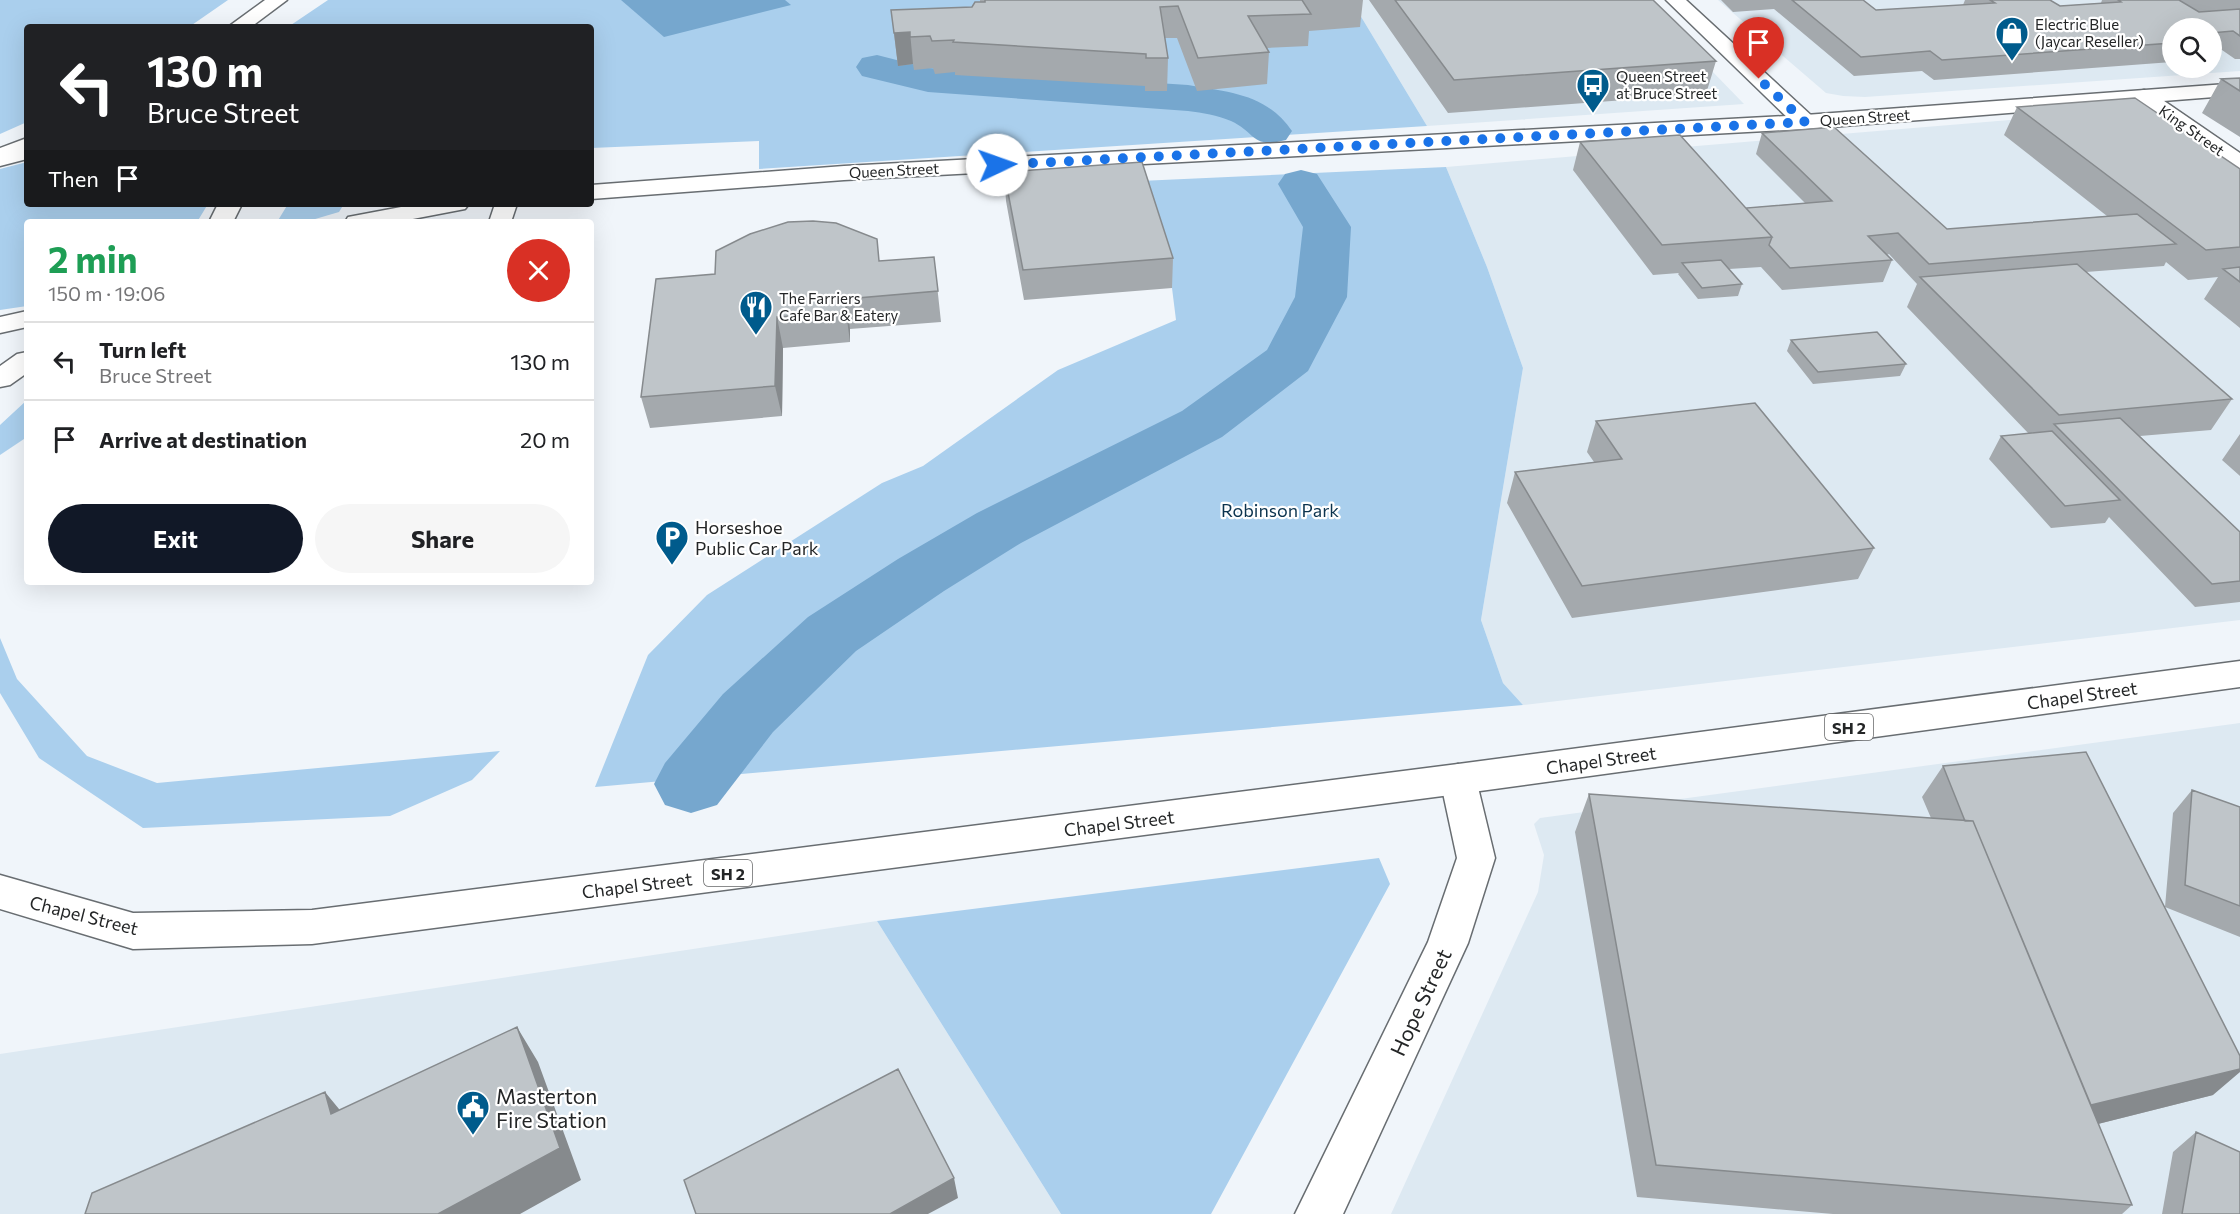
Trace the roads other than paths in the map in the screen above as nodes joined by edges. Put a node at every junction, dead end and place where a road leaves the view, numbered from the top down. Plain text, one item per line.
1 (278, 0) edge
2 (1675, 0) edge
3 (242, 24) edge
4 (2240, 89) edge
5 (2144, 96) junction
6 (1805, 122) junction
7 (24, 146) edge
8 (24, 153) edge
9 (0, 158) edge
10 (2240, 164) edge
11 (594, 192) edge
12 (440, 207) edge
13 (374, 219) edge
14 (24, 320) edge
15 (0, 324) edge
16 (24, 362) edge
17 (0, 379) edge
18 (2240, 674) edge
19 (1458, 779) junction
20 (0, 892) edge
21 (1319, 1214) edge

1 - 3 main road
2 - 6 main road
4 - 5 main road, Queen Street
5 - 6 main road, Queen Street
5 - 10 main road, King Street
6 - 11 main road, Queen Street
7 - 9 main road
8 - 9 main road
12 - 13 main road
14 - 15 main road
16 - 17 main road
18 - 19 main road, Chapel Street / SH 2
19 - 20 main road, Chapel Street / SH 2
19 - 21 main road, Hope Street

